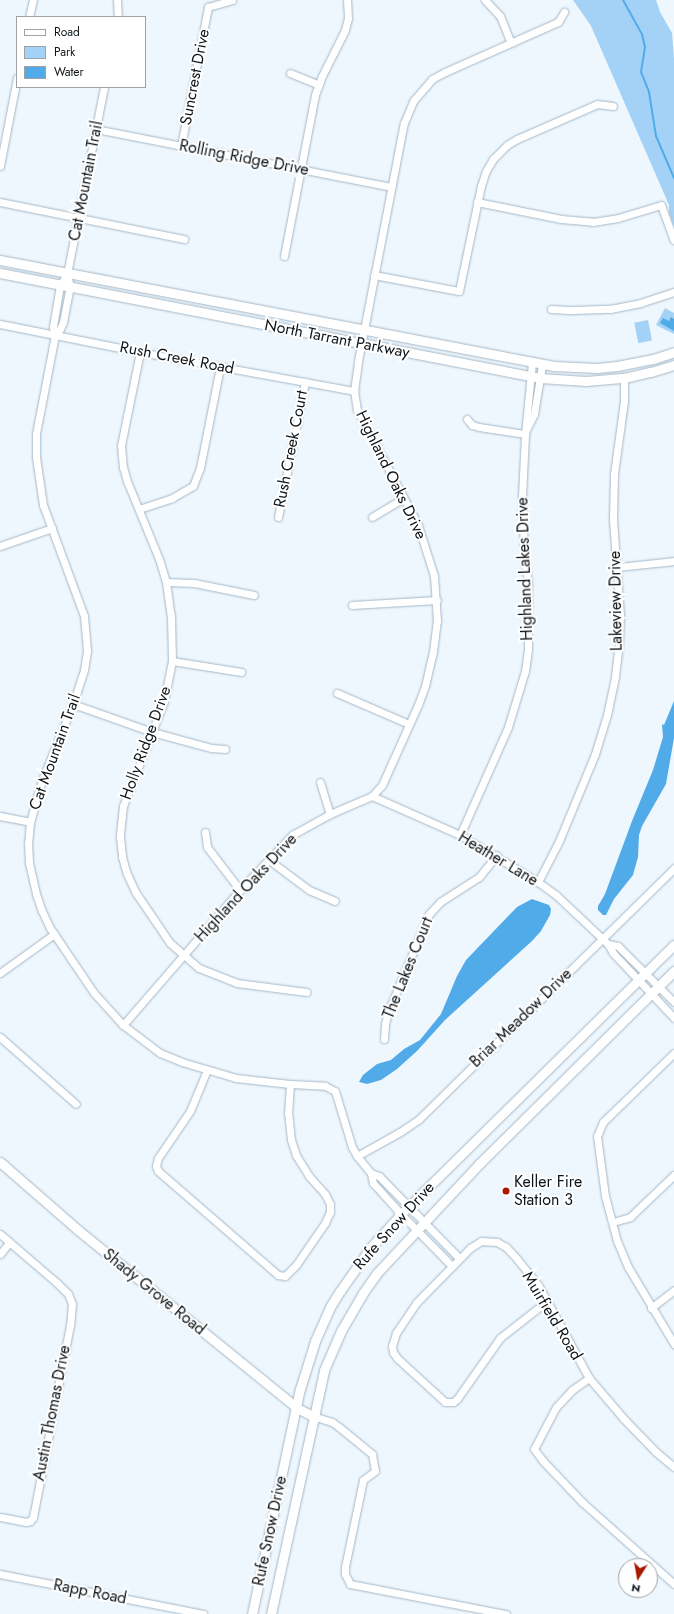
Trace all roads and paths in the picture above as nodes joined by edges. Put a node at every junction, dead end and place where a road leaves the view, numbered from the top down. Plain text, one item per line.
1 (33, 0) edge
2 (117, 0) edge
3 (232, 0) edge
4 (348, 0) edge
5 (485, 0) edge
6 (564, 12) dead end
7 (29, 16) edge
8 (118, 16) edge
9 (511, 43) junction
10 (290, 73) dead end
11 (16, 83) edge
12 (319, 85) junction
13 (104, 88) edge
14 (614, 106) dead end
15 (96, 129) junction
16 (181, 146) junction
17 (0, 166) edge
18 (301, 169) junction
19 (391, 187) junction
20 (0, 202) edge
21 (477, 202) junction
22 (78, 218) junction
23 (184, 239) dead end
24 (674, 240) edge
25 (284, 256) dead end
26 (0, 260) edge
27 (0, 273) edge
28 (67, 274) junction
29 (374, 275) junction
30 (60, 285) junction
31 (70, 287) junction
32 (674, 292) edge
33 (551, 309) dead end
34 (0, 324) edge
35 (363, 331) junction
36 (55, 335) junction
37 (361, 344) junction
38 (140, 352) junction
39 (674, 352) edge
40 (532, 363) junction
41 (542, 365) junction
42 (674, 365) edge
43 (220, 367) junction
44 (530, 377) junction
45 (540, 378) junction
46 (624, 378) junction
47 (305, 382) junction
48 (354, 391) junction
49 (467, 419) dead end
50 (525, 434) junction
51 (404, 498) junction
52 (139, 509) junction
53 (278, 517) dead end
54 (372, 517) dead end
55 (52, 528) junction
56 (0, 546) edge
57 (674, 561) edge
58 (618, 567) junction
59 (166, 582) junction
60 (254, 595) dead end
61 (437, 600) junction
62 (352, 606) dead end
63 (172, 661) junction
64 (240, 672) dead end
65 (336, 693) dead end
66 (73, 704) junction
67 (409, 724) junction
68 (152, 732) junction
69 (225, 749) dead end
70 (320, 782) dead end
71 (372, 796) junction
72 (330, 814) junction
73 (0, 816) edge
74 (30, 822) junction
75 (205, 832) dead end
76 (460, 835) junction
77 (497, 855) junction
78 (268, 860) junction
79 (674, 868) edge
80 (538, 882) junction
81 (240, 890) junction
82 (335, 902) dead end
83 (54, 934) junction
84 (602, 938) junction
85 (674, 945) edge
86 (184, 956) junction
87 (674, 971) edge
88 (0, 973) edge
89 (642, 976) junction
90 (658, 986) junction
91 (306, 992) dead end
92 (650, 994) junction
93 (674, 1002) edge
94 (674, 1018) edge
95 (123, 1025) junction
96 (0, 1036) edge
97 (384, 1039) dead end
98 (674, 1053) edge
99 (207, 1070) junction
100 (290, 1084) junction
101 (76, 1104) dead end
102 (357, 1156) junction
103 (0, 1162) edge
104 (372, 1173) junction
105 (674, 1175) edge
106 (408, 1207) junction
107 (401, 1214) junction
108 (613, 1222) junction
109 (420, 1227) junction
110 (0, 1234) edge
111 (9, 1243) junction
112 (0, 1254) edge
113 (459, 1258) junction
114 (452, 1265) junction
115 (674, 1290) edge
116 (547, 1301) junction
117 (651, 1308) junction
118 (674, 1344) edge
119 (589, 1378) junction
120 (297, 1408) junction
121 (313, 1416) junction
122 (674, 1467) edge
123 (0, 1517) edge
124 (0, 1574) edge
125 (674, 1584) edge
126 (203, 1614) edge
127 (252, 1614) edge
128 (271, 1614) edge
129 (506, 1614) edge

1 - 7 street
2 - 8 street
3 - 16 street, Suncrest Drive
4 - 12 street
5 - 9 street
6 - 9 street, Highland Oaks Drive
9 - 19 street, Highland Oaks Drive
10 - 12 street
11 - 17 street
12 - 18 street
13 - 15 street, Cat Mountain Trail
14 - 21 street
15 - 16 street, Rolling Ridge Drive
15 - 22 street, Cat Mountain Trail
16 - 18 street, Rolling Ridge Drive
18 - 19 street, Rolling Ridge Drive
18 - 25 street
19 - 29 street, Highland Oaks Drive
20 - 22 street
21 - 24 street
21 - 29 street
22 - 23 street
22 - 28 street, Cat Mountain Trail
26 - 28 main road, North Tarrant Parkway
27 - 30 main road, North Tarrant Parkway
28 - 30 street, Cat Mountain Trail
28 - 31 street, Cat Mountain Trail
28 - 35 main road, North Tarrant Parkway
29 - 35 street, Highland Oaks Drive
30 - 31 main road, North Tarrant Parkway
30 - 36 street, Cat Mountain Trail
31 - 36 street, Cat Mountain Trail
31 - 37 main road, North Tarrant Parkway
32 - 33 street
34 - 36 street, Rush Creek Road
35 - 37 street, Highland Oaks Drive
35 - 40 main road, North Tarrant Parkway
36 - 38 street, Rush Creek Road
36 - 55 street, Cat Mountain Trail
37 - 44 main road, North Tarrant Parkway
37 - 48 street, Highland Oaks Drive
38 - 43 street, Rush Creek Road
38 - 52 street, Holly Ridge Drive
39 - 41 main road, North Tarrant Parkway
40 - 41 main road, North Tarrant Parkway
40 - 44 street, Highland Lakes Drive
41 - 45 street, Highland Lakes Drive
42 - 46 main road, North Tarrant Parkway
43 - 47 street, Rush Creek Road
43 - 52 street
44 - 45 main road, North Tarrant Parkway
44 - 50 street, Highland Lakes Drive
45 - 46 main road, North Tarrant Parkway
45 - 50 street, Highland Lakes Drive
46 - 58 street, Lakeview Drive
47 - 48 street, Rush Creek Road
47 - 53 street, Rush Creek Court
48 - 51 street, Highland Oaks Drive
49 - 50 street
50 - 76 street, Highland Lakes Drive
51 - 54 street
51 - 61 street, Highland Oaks Drive
52 - 59 street, Holly Ridge Drive
55 - 56 street
55 - 66 street, Cat Mountain Trail
57 - 58 street
58 - 80 street, Lakeview Drive
59 - 60 street
59 - 63 street, Holly Ridge Drive
61 - 62 street
61 - 67 street, Highland Oaks Drive
63 - 64 street
63 - 68 street, Holly Ridge Drive
65 - 67 street
66 - 68 street
66 - 74 street, Cat Mountain Trail
67 - 71 street, Highland Oaks Drive
68 - 69 street
68 - 86 street, Holly Ridge Drive
70 - 72 street
71 - 72 street, Highland Oaks Drive
71 - 76 street, Heather Lane
72 - 78 street, Highland Oaks Drive
73 - 74 street
74 - 83 street, Cat Mountain Trail
75 - 81 street
76 - 77 street, Heather Lane
77 - 80 street, Heather Lane
77 - 97 street, The Lakes Court
78 - 81 street, Highland Oaks Drive
78 - 82 street
79 - 84 street, Briar Meadow Drive
80 - 84 street, Heather Lane
81 - 86 street, Highland Oaks Drive
83 - 88 street
83 - 95 street, Cat Mountain Trail
84 - 89 street, Heather Lane
84 - 102 street, Briar Meadow Drive
85 - 89 main road, Rufe Snow Drive
86 - 91 street, Holly Ridge Drive
86 - 95 street, Highland Oaks Drive
87 - 90 main road, Rufe Snow Drive
89 - 90 street, Heather Lane
89 - 92 street, Heather Lane
89 - 106 main road, Rufe Snow Drive
90 - 92 main road, Rufe Snow Drive
90 - 93 street, Heather Lane
92 - 94 street, Heather Lane
92 - 109 main road, Rufe Snow Drive
95 - 99 street, Cat Mountain Trail
96 - 101 street
98 - 108 street
99 - 100 street, Cat Mountain Trail
99 - 100 street
100 - 102 street, Cat Mountain Trail
102 - 104 street, Cat Mountain Trail
103 - 120 main road, Shady Grove Road
104 - 106 street, Cat Mountain Trail
104 - 107 street, Cat Mountain Trail
105 - 108 street
106 - 107 main road, Rufe Snow Drive
106 - 109 street, Cat Mountain Trail
107 - 109 street, Cat Mountain Trail
107 - 120 main road, Rufe Snow Drive
108 - 117 street
109 - 113 street, Cat Mountain Trail
109 - 114 street, Cat Mountain Trail
109 - 121 main road, Rufe Snow Drive
110 - 111 street
111 - 112 street
111 - 123 street, Austin Thomas Drive
113 - 114 street, Muirfield Road
113 - 116 street, Muirfield Road
114 - 116 street, Muirfield Road
115 - 117 street
116 - 119 street, Muirfield Road
117 - 118 street
119 - 122 street, Muirfield Road
119 - 125 street
120 - 121 main road, Shady Grove Road
120 - 127 main road, Rufe Snow Drive
121 - 128 main road, Rufe Snow Drive
121 - 129 street
124 - 126 street, Rapp Road

